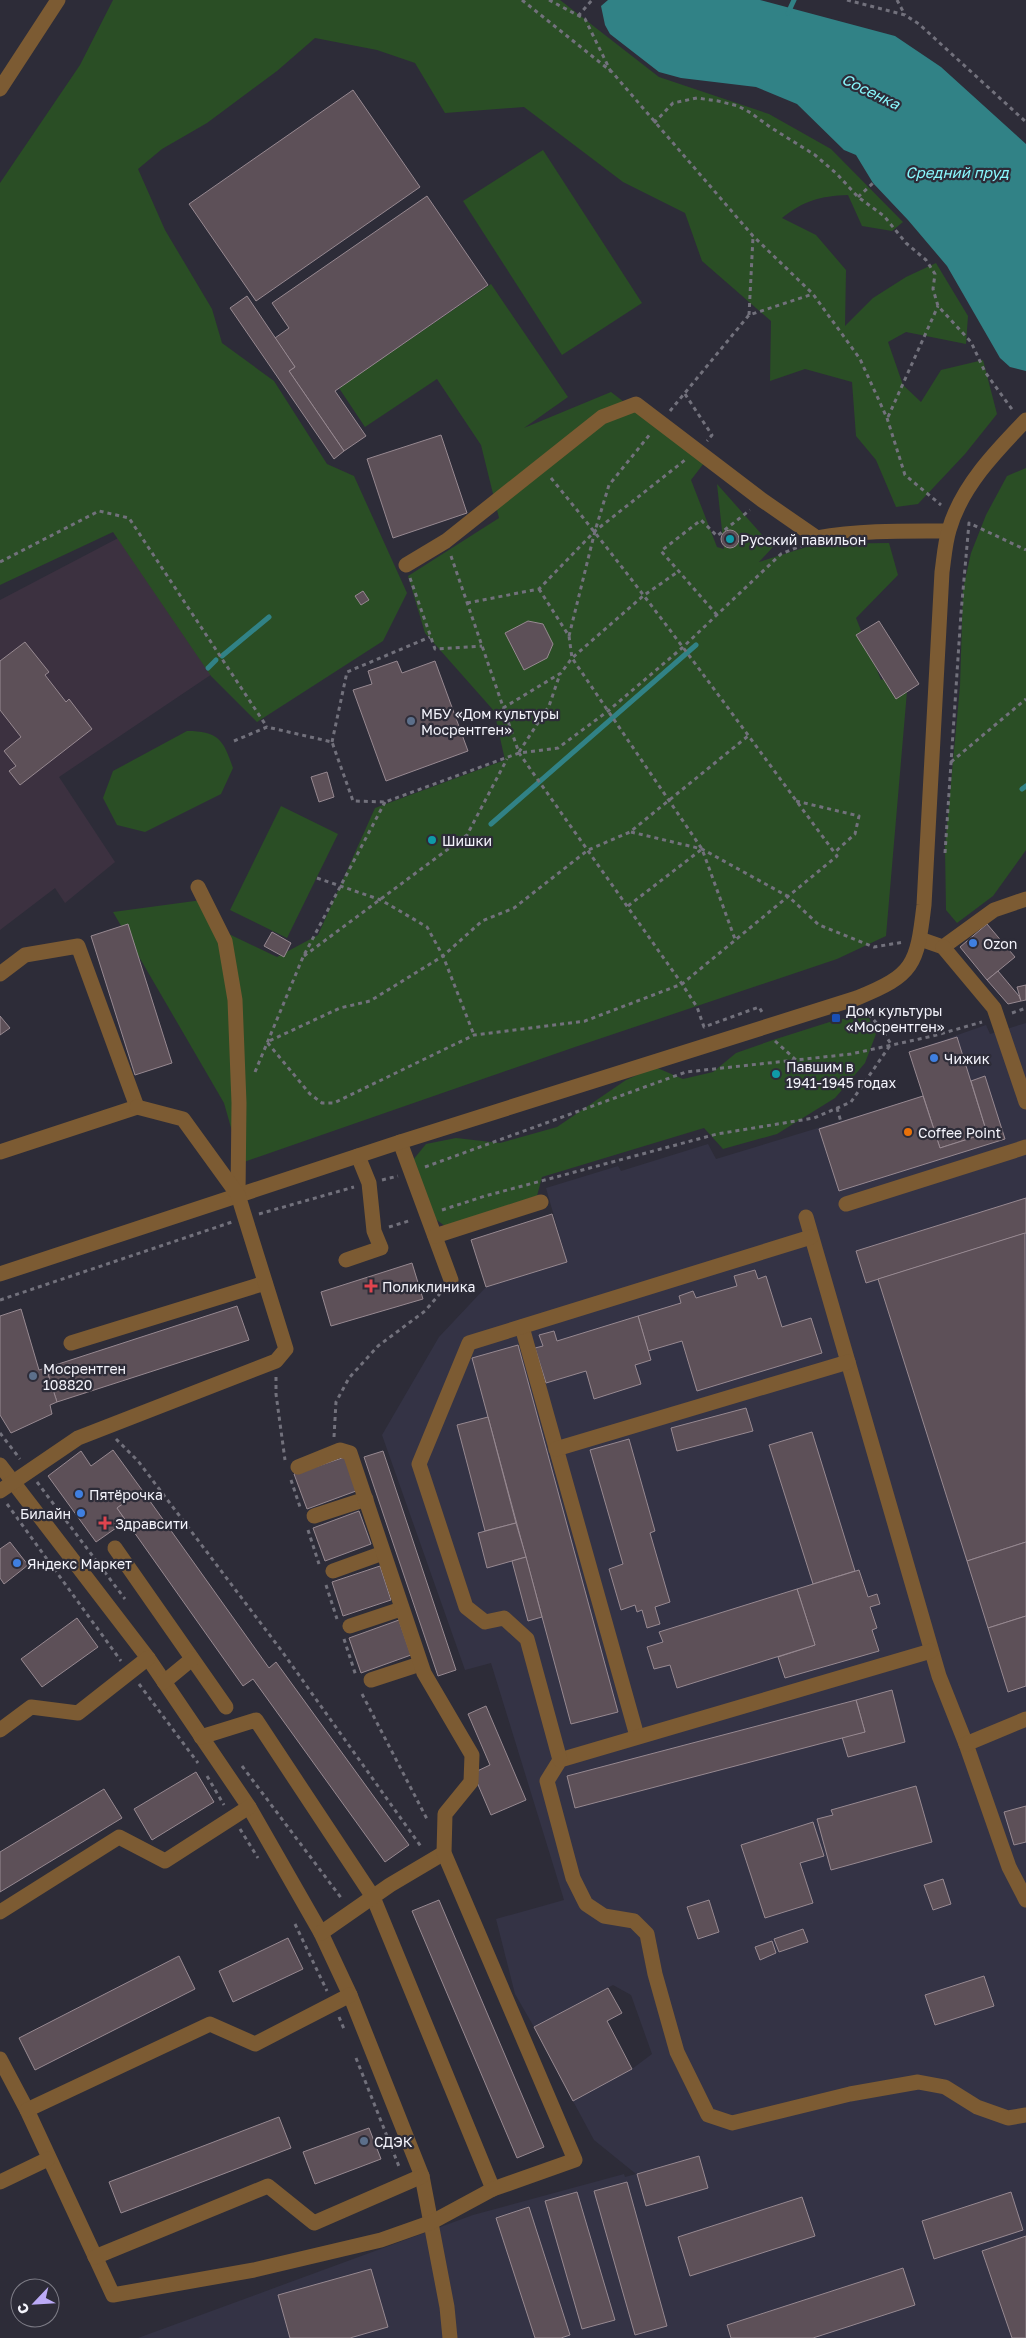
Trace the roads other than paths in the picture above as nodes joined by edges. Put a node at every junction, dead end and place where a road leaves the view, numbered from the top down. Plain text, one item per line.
1 (58, 0) edge
2 (0, 89) edge
3 (1021, 417) edge
4 (948, 531) junction
5 (406, 565) road end
6 (198, 888) dead end
7 (1025, 901) edge
8 (918, 943) junction
9 (942, 947) junction
10 (0, 974) edge
11 (1026, 1102) edge
12 (137, 1107) junction
13 (400, 1142) junction
14 (1026, 1147) edge
15 (0, 1152) edge
16 (358, 1156) junction
17 (238, 1195) junction
18 (541, 1202) dead end
19 (846, 1204) dead end
20 (806, 1217) dead end
21 (435, 1236) junction
22 (811, 1238) junction
23 (346, 1260) dead end
24 (0, 1274) edge
25 (451, 1280) road end
26 (265, 1283) junction
27 (522, 1327) junction
28 (71, 1343) dead end
29 (848, 1362) junction
30 (556, 1449) junction
31 (0, 1465) edge
32 (298, 1467) dead end
33 (13, 1481) junction
34 (2, 1496) edge
35 (366, 1498) junction
36 (314, 1516) dead end
37 (115, 1548) dead end
38 (383, 1553) junction
39 (333, 1571) dead end
40 (401, 1609) junction
41 (350, 1626) dead end
42 (931, 1651) junction
43 (148, 1658) junction
44 (192, 1659) junction
45 (420, 1664) junction
46 (371, 1680) dead end
47 (164, 1682) junction
48 (226, 1707) dead end
49 (1026, 1720) edge
50 (0, 1730) edge
51 (637, 1736) junction
52 (201, 1737) junction
53 (966, 1744) junction
54 (560, 1760) junction
55 (249, 1807) junction
56 (444, 1853) junction
57 (373, 1897) junction
58 (1026, 1900) edge
59 (0, 1912) edge
60 (321, 1933) junction
61 (350, 1995) junction
62 (3, 2069) edge
63 (27, 2110) junction
64 (1026, 2115) edge
65 (48, 2159) junction
66 (422, 2176) junction
67 (0, 2182) edge
68 (493, 2188) junction
69 (432, 2222) junction
70 (95, 2257) junction
71 (450, 2338) edge

1 - 2 street
3 - 4 street
4 - 5 street
4 - 8 street
6 - 17 street
7 - 9 street
8 - 9 street
8 - 13 street
9 - 11 street
10 - 12 street
12 - 15 street
12 - 17 street
13 - 16 street
13 - 21 street
14 - 19 street
16 - 17 street
16 - 23 street
17 - 24 street
17 - 26 street
18 - 21 street
20 - 22 street
21 - 25 street
22 - 27 street
22 - 29 street
26 - 28 street
26 - 33 street
27 - 30 street
27 - 54 street
29 - 30 street
29 - 42 street
30 - 51 street
31 - 33 street
32 - 35 street
33 - 34 street
33 - 43 street
35 - 36 street
35 - 38 street
37 - 44 street
38 - 39 street
38 - 40 street
40 - 41 street
40 - 45 street
42 - 51 street
42 - 53 street
43 - 47 street
43 - 50 street
44 - 47 street
44 - 48 street
45 - 46 street
45 - 56 street
47 - 52 street
49 - 53 street
51 - 54 street
52 - 55 street
52 - 57 street
53 - 58 street
54 - 64 street
55 - 59 street
55 - 60 street
56 - 57 street
56 - 68 street
57 - 60 street
57 - 68 street
60 - 61 street
61 - 63 street
61 - 66 street
62 - 63 street
63 - 65 street
65 - 67 street
65 - 70 street
66 - 69 street
66 - 70 street
68 - 69 street
69 - 70 street
69 - 71 street

